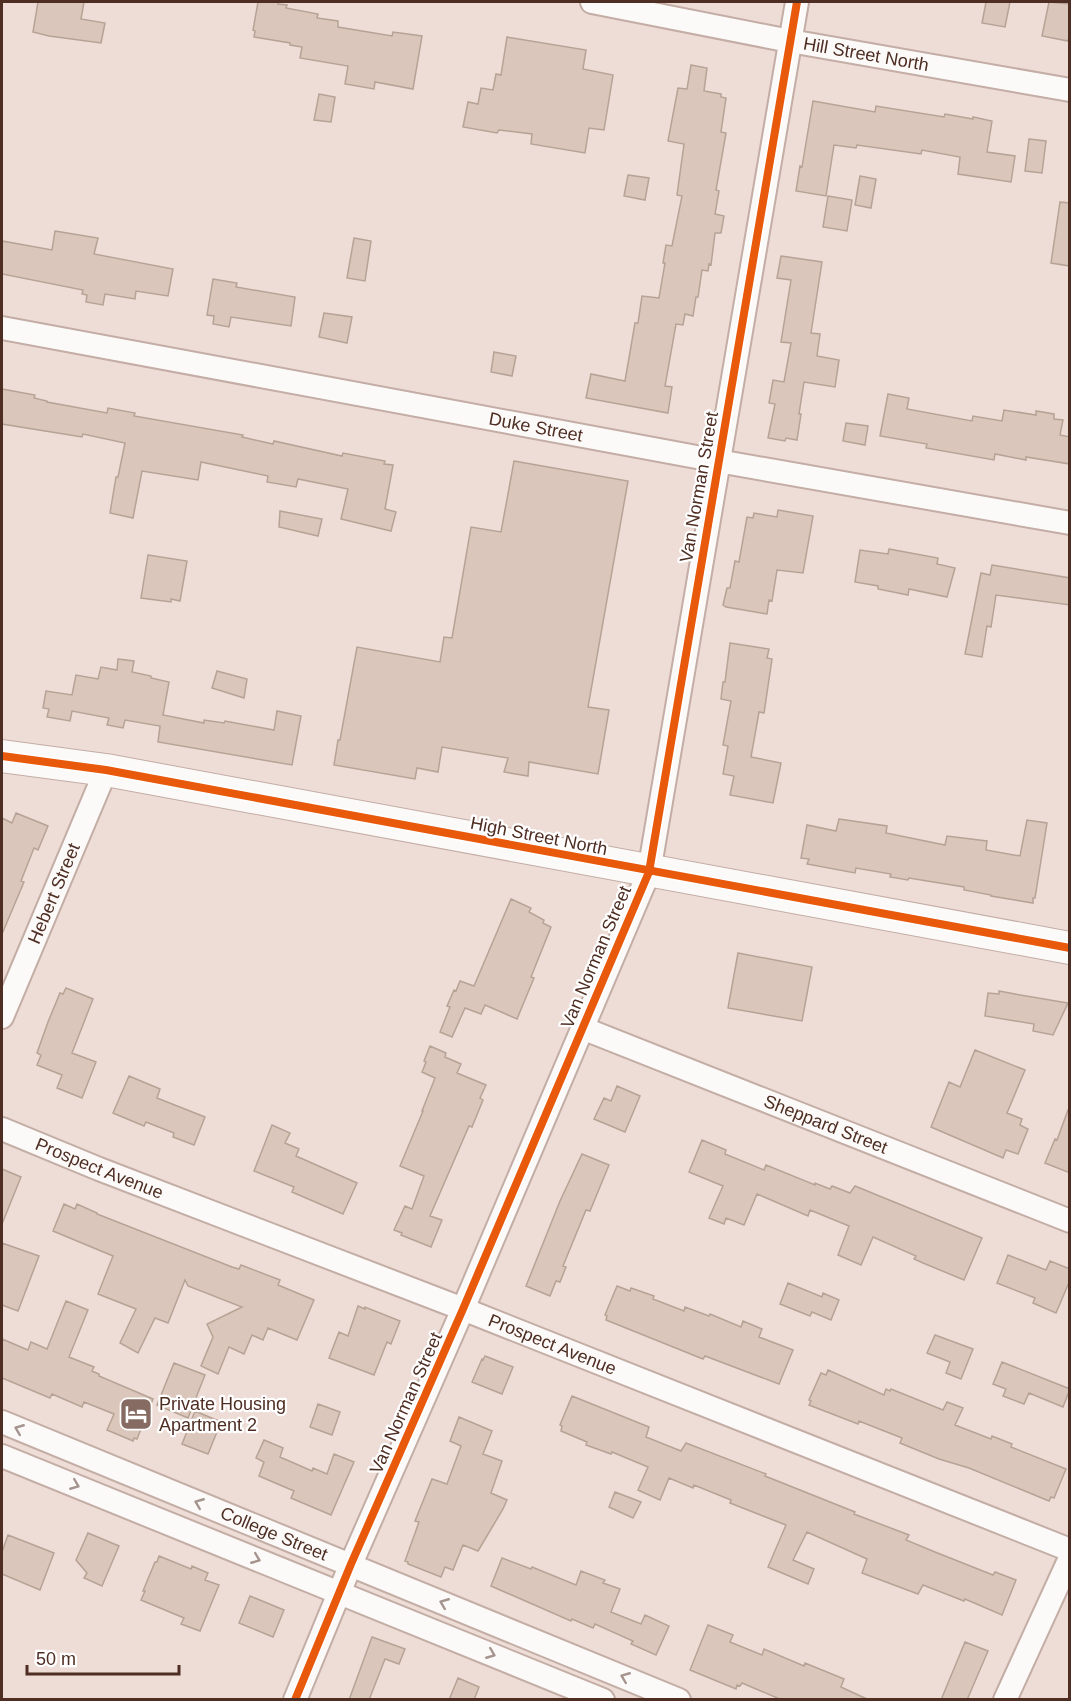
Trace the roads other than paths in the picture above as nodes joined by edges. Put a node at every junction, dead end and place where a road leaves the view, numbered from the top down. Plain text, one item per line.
1 (592, 2) edge
2 (797, 2) edge
3 (790, 41) junction
4 (1070, 90) edge
5 (2, 328) edge
6 (718, 461) junction
7 (1070, 523) edge
8 (2, 756) edge
9 (106, 770) junction
10 (649, 872) junction
11 (1070, 948) edge
12 (2, 1017) edge
13 (582, 1028) junction
14 (2, 1129) edge
15 (1070, 1221) edge
16 (464, 1309) junction
17 (2, 1422) edge
18 (2, 1456) edge
19 (1070, 1550) edge
20 (1070, 1558) edge
21 (351, 1564) junction
22 (339, 1592) junction
23 (295, 1700) edge
24 (603, 1700) edge
25 (679, 1700) edge
26 (1005, 1700) edge

1 - 3 street, Hill Street North
2 - 3 street, Van Norman Street
3 - 4 street, Hill Street North
3 - 6 street, Van Norman Street
5 - 6 street, Duke Street
6 - 7 street, Duke Street
6 - 10 street, Van Norman Street
8 - 9 main road, High Street North
9 - 10 main road, High Street North
9 - 12 street, Hebert Street
10 - 11 main road, High Street North
10 - 13 street, Van Norman Street
13 - 15 street, Sheppard Street
13 - 16 street, Van Norman Street
14 - 16 street, Prospect Avenue
16 - 19 street, Prospect Avenue
16 - 21 street, Van Norman Street
21 -> 17 street, College Street
18 -> 22 street, College Street
20 - 26 street
21 - 22 street, Van Norman Street
25 -> 21 street, College Street
22 - 23 street, Van Norman Street
22 -> 24 street, College Street

